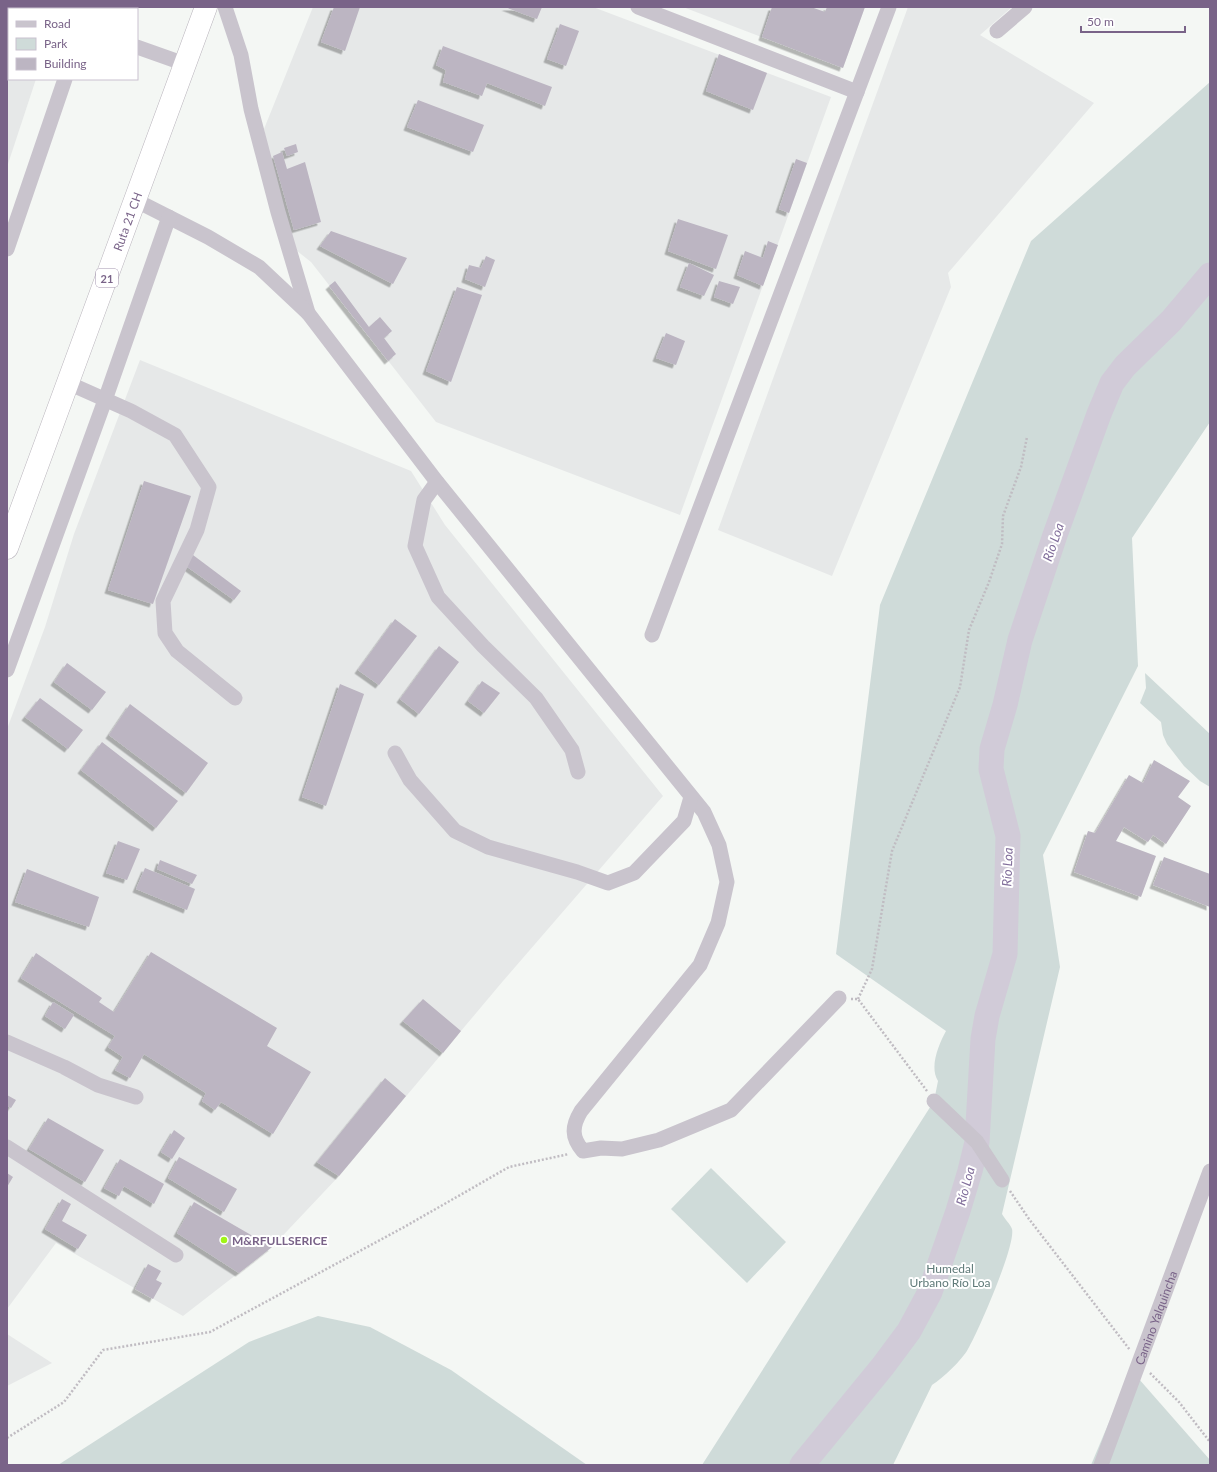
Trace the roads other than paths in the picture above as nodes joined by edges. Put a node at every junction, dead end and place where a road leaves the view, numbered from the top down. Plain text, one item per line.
1 (206, 7) edge
2 (225, 7) edge
3 (638, 7) edge
4 (889, 7) edge
5 (1025, 7) edge
6 (997, 31) dead end
7 (138, 47) edge
8 (185, 64) junction
9 (65, 80) edge
10 (857, 92) junction
11 (135, 200) junction
12 (169, 217) junction
13 (7, 249) edge
14 (308, 313) junction
15 (68, 383) junction
16 (105, 400) junction
17 (437, 482) junction
18 (7, 548) edge
19 (652, 636) dead end
20 (7, 670) edge
21 (235, 698) dead end
22 (395, 753) dead end
23 (578, 772) dead end
24 (691, 797) junction
25 (839, 998) road end
26 (7, 1042) edge
27 (136, 1096) dead end
28 (934, 1101) road end
29 (7, 1147) edge
30 (1210, 1170) edge
31 (1002, 1180) road end
32 (176, 1255) dead end
33 (1101, 1465) edge

1 - 8 highway, Ruta 21 CH / 21
2 - 14 street
3 - 10 street
4 - 10 street
5 - 6 street
7 - 8 street
8 - 11 highway, Ruta 21 CH / 21
9 - 13 street
10 - 19 street
11 - 12 street
11 - 15 highway, Ruta 21 CH / 21
12 - 14 street
12 - 16 street
14 - 17 street
15 - 16 street
15 - 18 highway, Ruta 21 CH / 21
16 - 20 street
16 - 21 street
17 - 23 street
17 - 24 street
22 - 24 street
24 - 25 street
26 - 27 street
28 - 31 street
29 - 32 street
30 - 33 street, Camino Yalquincha

